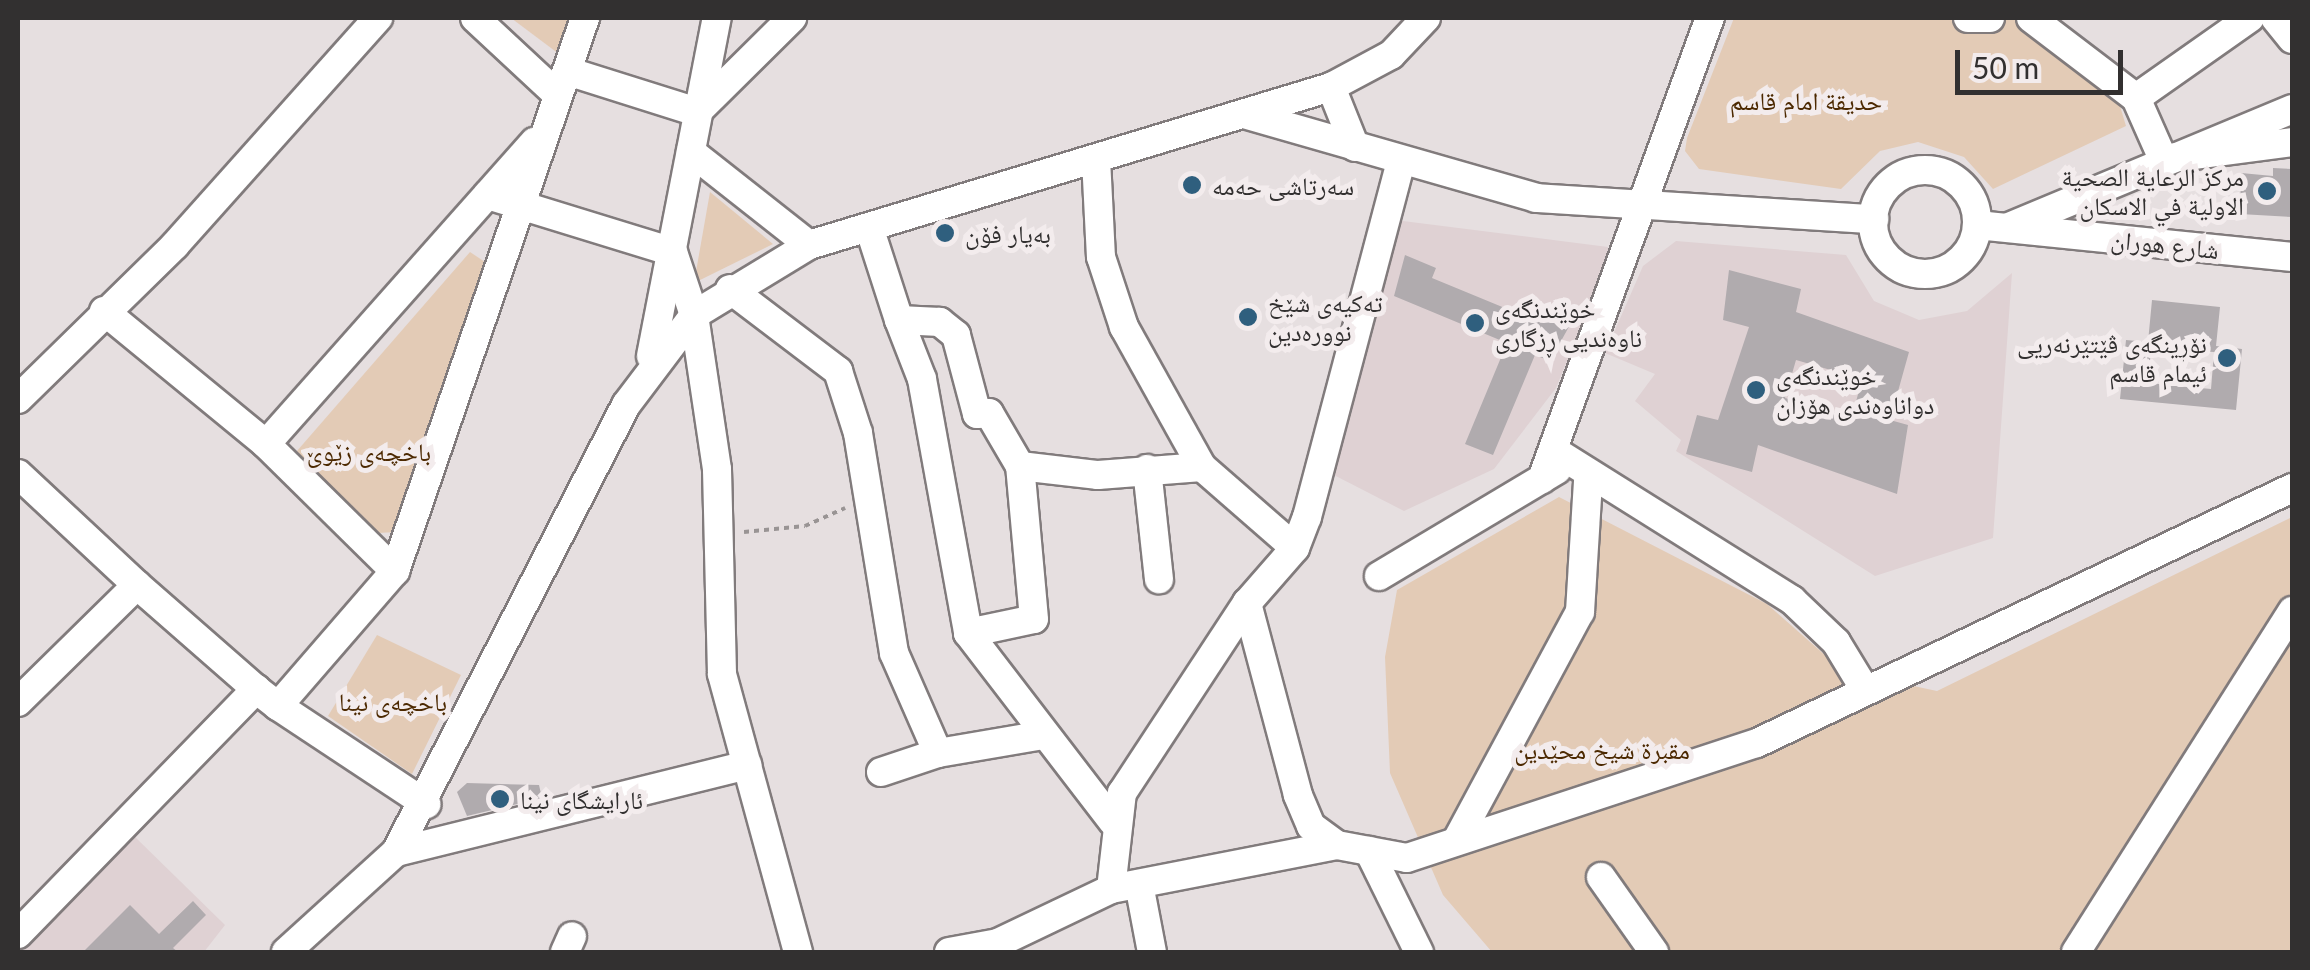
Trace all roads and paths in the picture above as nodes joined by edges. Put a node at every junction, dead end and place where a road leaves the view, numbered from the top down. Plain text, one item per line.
1 (378, 18) edge
2 (475, 18) edge
3 (585, 18) edge
4 (716, 18) edge
5 (792, 18) edge
6 (1426, 18) edge
7 (1710, 18) edge
8 (1968, 18) edge
9 (1990, 18) edge
10 (2031, 18) edge
11 (2275, 18) edge
12 (2239, 21) edge
13 (2292, 39) edge
14 (563, 83) junction
15 (1331, 87) junction
16 (2136, 98) junction
17 (2292, 109) edge
18 (697, 112) junction
19 (1243, 114) junction
20 (544, 129) junction
21 (2292, 142) edge
22 (1356, 147) junction
23 (691, 152) junction
24 (1096, 158) junction
25 (2164, 158) junction
26 (1401, 160) junction
27 (488, 195) junction
28 (519, 205) junction
29 (1642, 207) junction
30 (1874, 219) junction
31 (1977, 226) junction
32 (869, 227) junction
33 (2008, 228) junction
34 (810, 245) junction
35 (673, 252) junction
36 (2292, 257) edge
37 (730, 289) junction
38 (104, 310) junction
39 (694, 315) junction
40 (900, 320) junction
41 (649, 368) junction
42 (18, 400) edge
43 (266, 444) junction
44 (1569, 465) junction
45 (1020, 466) junction
46 (1202, 467) junction
47 (1147, 469) junction
48 (18, 474) edge
49 (2292, 488) edge
50 (864, 498) junction
51 (720, 529) junction
52 (1295, 548) junction
53 (395, 572) junction
54 (1379, 576) dead end
55 (1160, 580) dead end
56 (138, 585) junction
57 (1248, 603) junction
58 (2292, 611) edge
59 (968, 633) junction
60 (1864, 688) junction
61 (267, 697) junction
62 (18, 702) edge
63 (1043, 735) junction
64 (938, 752) junction
65 (747, 765) junction
66 (882, 772) dead end
67 (426, 804) junction
68 (1113, 822) junction
69 (1457, 840) junction
70 (1337, 845) junction
71 (1370, 851) junction
72 (396, 852) junction
73 (1601, 876) dead end
74 (1139, 884) junction
75 (1111, 889) junction
76 (18, 934) edge
77 (999, 948) edge
78 (286, 952) edge
79 (798, 952) edge
80 (949, 952) edge
81 (1152, 952) edge
82 (1419, 952) edge
83 (1654, 952) edge
84 (2076, 952) edge

1 - 38 street
2 - 14 street
3 - 14 street
4 - 18 street
5 - 18 street
6 - 15 street
7 - 29 street
8 - 9 street
10 - 16 street
11 - 13 street
12 - 16 street
14 - 18 street
14 - 20 street
15 - 19 street
15 - 22 street
16 - 25 street
17 - 25 street
18 - 23 street
19 - 22 street
19 - 24 street
20 - 27 street
20 - 28 street
21 - 25 street
22 - 26 street
23 - 34 street
23 - 35 street
24 - 32 street
24 - 46 street
25 - 33 street
26 - 29 street
26 - 52 street
27 - 28 street
27 - 43 street
28 - 35 street
28 - 53 street
29 - 30 street
29 - 44 street
30 - 31 street
30 - 31 street
31 - 33 street, شارع هوران
32 - 34 street
32 - 40 street
33 - 36 street, شارع هوران
34 - 37 street
35 - 39 street
35 - 41 street
37 - 39 street
37 - 50 street
38 - 42 street
38 - 43 street
39 - 41 street
39 - 51 street
40 - 45 street
40 - 59 street
41 - 67 street
43 - 53 street
44 - 54 street
44 - 60 street
44 - 69 street
45 - 47 street
45 - 59 street
46 - 47 street
46 - 52 street
47 - 55 street
48 - 56 street
49 - 60 street
50 - 51 path
50 - 64 street
51 - 65 street
52 - 57 street
53 - 61 street
56 - 61 street
56 - 62 street
57 - 68 street
57 - 70 street
58 - 84 street
59 - 63 street
60 - 69 street
61 - 67 street
61 - 76 street
63 - 64 street
63 - 68 street
64 - 66 street
65 - 72 street
65 - 79 street
67 - 72 street
68 - 75 street
69 - 71 street
70 - 71 street
70 - 74 street
71 - 82 street
72 - 78 street
73 - 83 street
74 - 75 street
74 - 81 street
75 - 77 street
77 - 80 street

